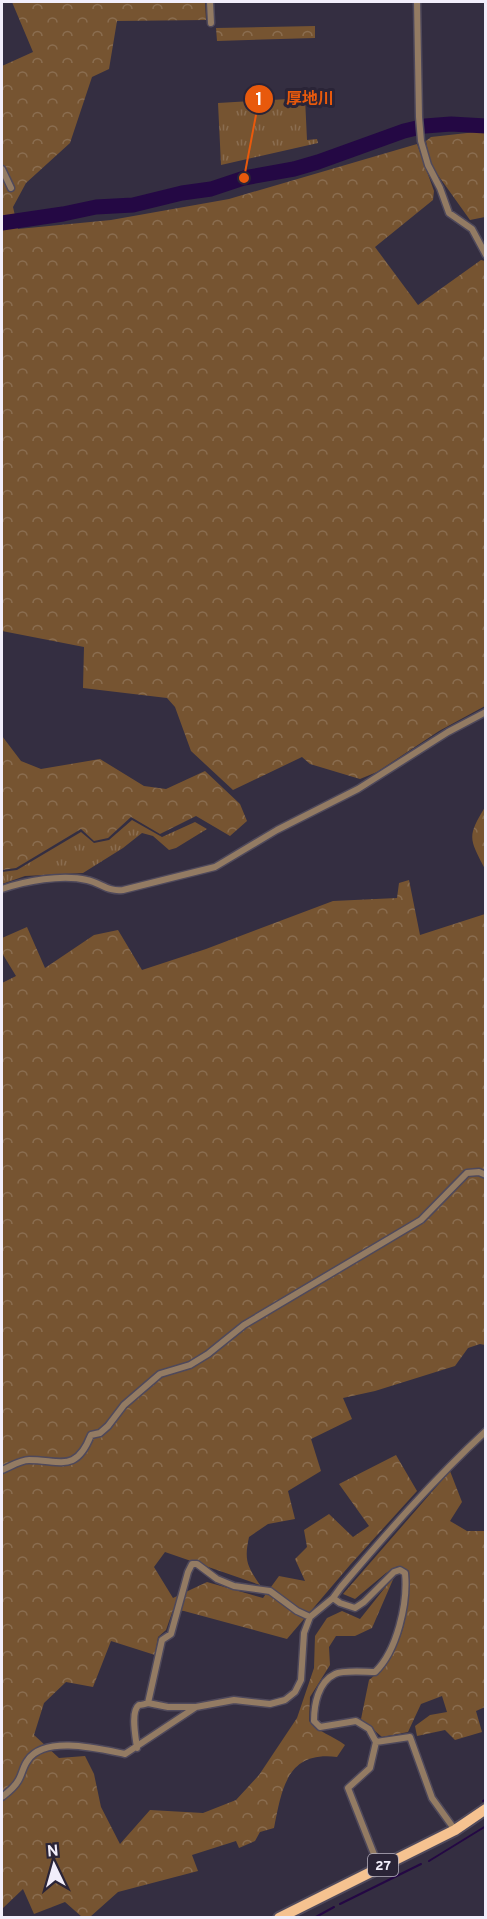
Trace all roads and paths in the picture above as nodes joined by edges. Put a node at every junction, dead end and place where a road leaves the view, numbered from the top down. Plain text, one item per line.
1 (210, 2) edge
2 (417, 2) edge
3 (211, 23) dead end
4 (2, 169) edge
5 (10, 188) dead end
6 (486, 255) edge
7 (486, 712) edge
8 (2, 889) edge
9 (486, 1174) edge
10 (486, 1431) edge
11 (2, 1470) edge
12 (333, 1598) junction
13 (310, 1617) junction
14 (148, 1703) junction
15 (196, 1707) junction
16 (376, 1742) junction
17 (137, 1748) junction
18 (2, 1797) edge
19 (486, 1809) edge
20 (455, 1830) junction
21 (379, 1867) junction
22 (279, 1917) edge

1 - 3 street
2 - 6 street
4 - 5 street
7 - 8 street
9 - 11 street
10 - 12 street
12 - 13 street
12 - 16 street
13 - 14 street
13 - 15 street
14 - 15 street
14 - 17 street
15 - 17 street
16 - 20 street
16 - 21 street
17 - 18 street
19 - 20 main road, 27
20 - 21 main road, 27
21 - 22 main road, 27

